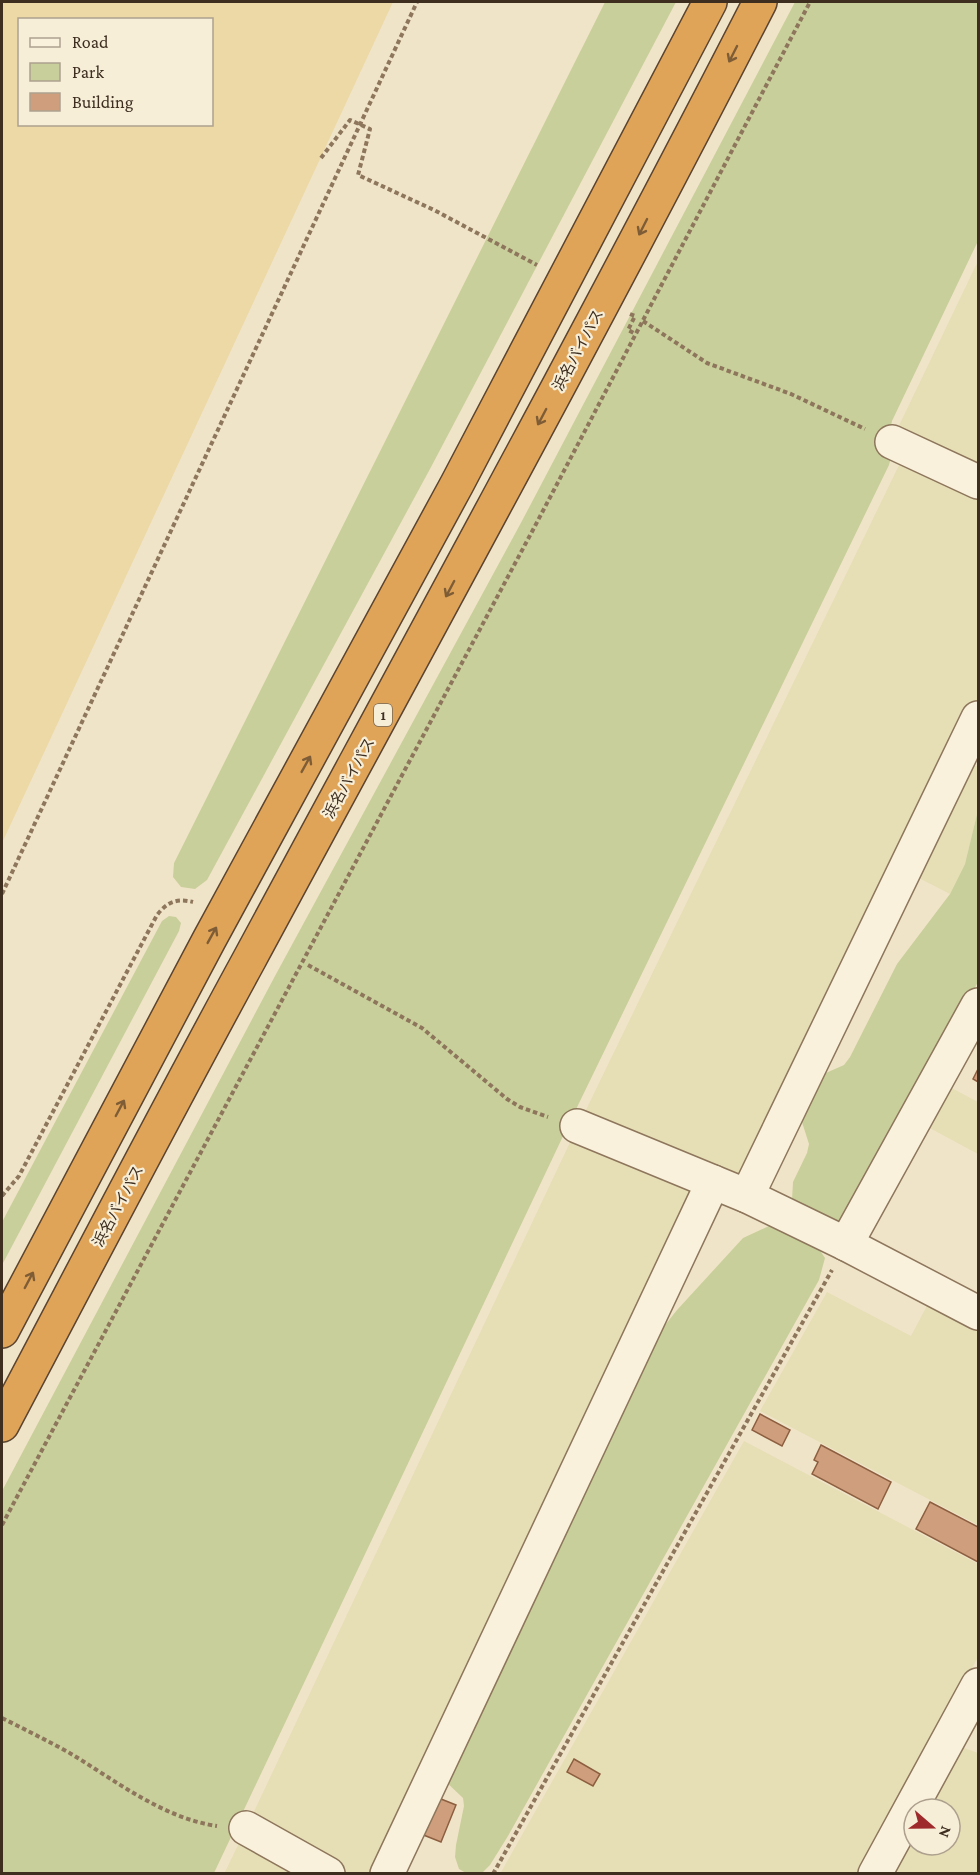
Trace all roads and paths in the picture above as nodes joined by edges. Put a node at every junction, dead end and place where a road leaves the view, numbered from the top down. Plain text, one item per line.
1 (417, 2) edge
2 (711, 2) edge
3 (760, 2) edge
4 (810, 2) edge
5 (360, 124) junction
6 (321, 158) dead end
7 (534, 263) dead end
8 (635, 316) dead end
9 (643, 321) junction
10 (636, 334) junction
11 (892, 442) joint
12 (978, 482) edge
13 (978, 718) edge
14 (2, 894) edge
15 (193, 903) dead end
16 (308, 965) dead end
17 (978, 1005) edge
18 (577, 1126) joint
19 (713, 1182) junction
20 (2, 1196) edge
21 (747, 1196) junction
22 (846, 1244) junction
23 (978, 1313) edge
24 (2, 1331) edge
25 (2, 1425) edge
26 (2, 1525) edge
27 (978, 1685) edge
28 (2, 1718) edge
29 (965, 1739) edge
30 (246, 1828) joint
31 (328, 1874) edge
32 (387, 1874) edge
33 (493, 1874) edge
34 (875, 1874) edge

1 - 5 path
24 -> 2 highway
3 -> 25 highway, 浜名バイパス / 1
4 - 9 path
5 - 6 path
5 - 7 path
5 - 14 path
8 - 10 path
9 - 10 path
9 - 11 path
10 - 26 path
11 - 12 street
13 - 21 street
15 - 20 path
16 - 18 path
17 - 22 street
18 - 19 street
19 - 21 street
19 - 32 street
21 - 22 street
22 - 23 street
22 - 33 path
27 - 29 street
28 - 30 path
29 - 34 street
30 - 31 street

